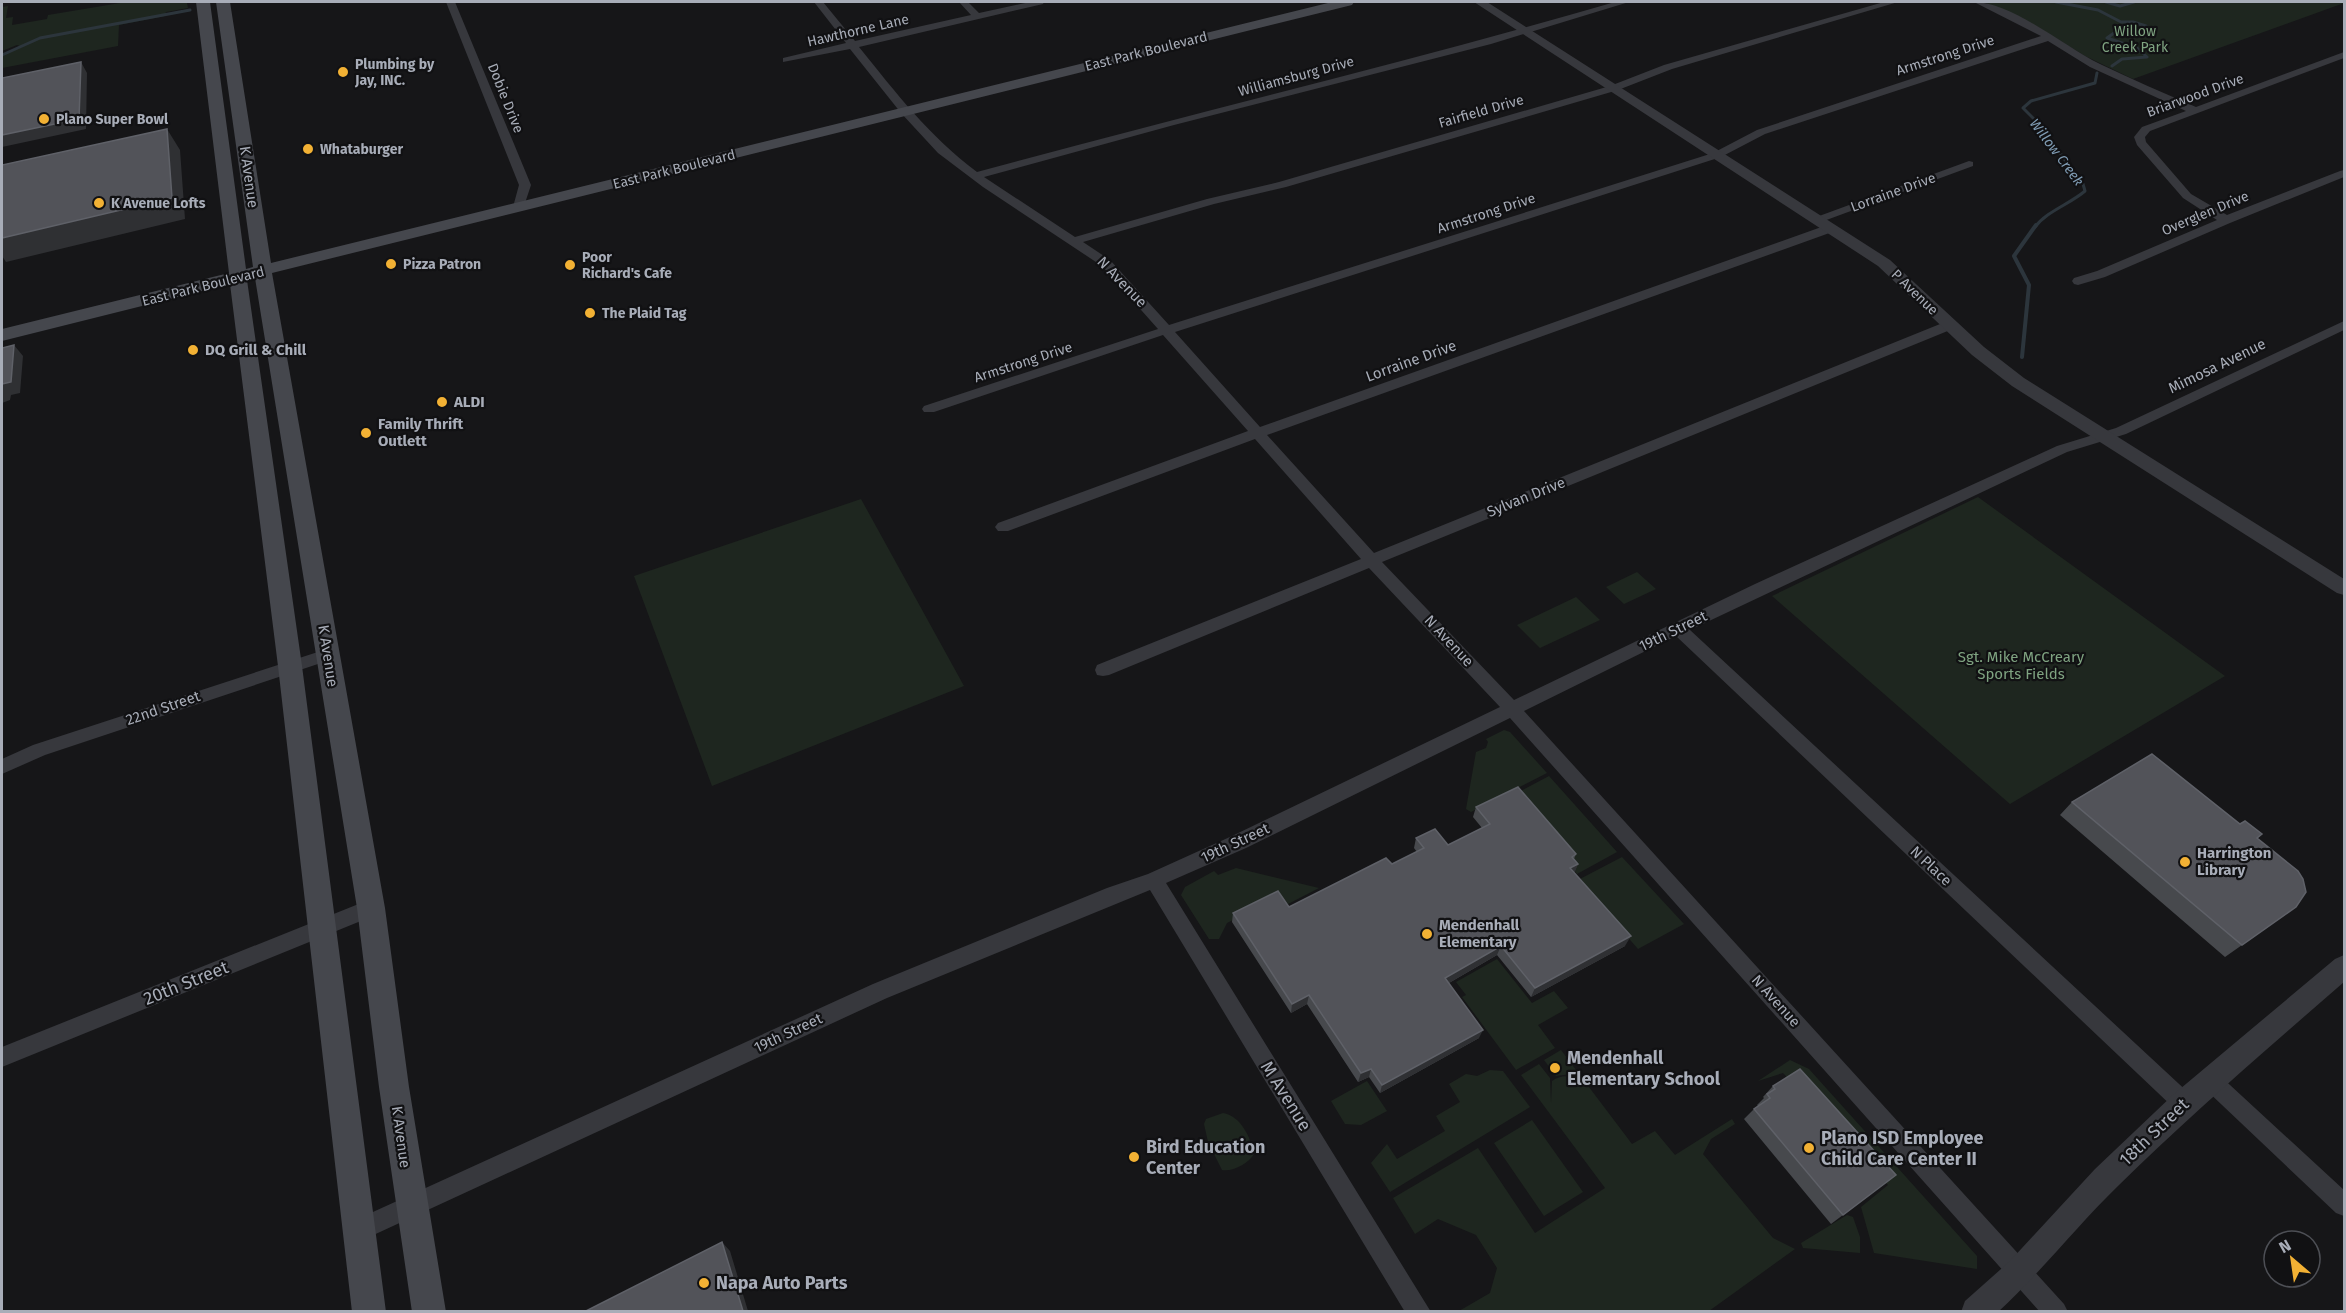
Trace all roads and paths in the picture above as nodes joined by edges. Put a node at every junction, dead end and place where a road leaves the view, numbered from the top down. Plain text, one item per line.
1 (203, 2) edge
2 (450, 2) edge
3 (818, 2) edge
4 (963, 2) edge
5 (1040, 2) edge
6 (1316, 2) edge
7 (1347, 2) edge
8 (1480, 2) edge
9 (1624, 2) edge
10 (1893, 2) edge
11 (1978, 2) edge
12 (224, 8) edge
13 (206, 17) junction
14 (978, 17) junction
15 (1525, 30) junction
16 (2049, 37) junction
17 (853, 45) junction
18 (2344, 55) edge
19 (787, 60) dead end
20 (232, 64) junction
21 (210, 69) junction
22 (1614, 88) junction
23 (903, 107) junction
24 (2194, 111) junction
25 (243, 132) junction
26 (220, 137) junction
27 (1717, 155) junction
28 (1969, 164) dead end
29 (2344, 173) edge
30 (975, 176) junction
31 (522, 201) junction
32 (2226, 220) junction
33 (1824, 224) junction
34 (1074, 241) junction
35 (263, 265) junction
36 (237, 271) junction
37 (2078, 280) dead end
38 (80, 309) junction
39 (2, 322) edge
40 (1950, 325) junction
41 (2344, 325) edge
42 (1167, 330) junction
43 (2, 335) edge
44 (928, 409) dead end
45 (290, 423) junction
46 (259, 433) junction
47 (1258, 433) junction
48 (2102, 436) junction
49 (304, 508) junction
50 (270, 518) junction
51 (1004, 527) dead end
52 (1371, 560) junction
53 (2344, 588) edge
54 (1678, 628) junction
55 (327, 655) junction
56 (290, 666) junction
57 (1103, 670) dead end
58 (1513, 710) junction
59 (2, 767) edge
60 (1154, 880) junction
61 (371, 908) junction
62 (322, 928) junction
63 (2344, 967) edge
64 (2, 1057) edge
65 (2210, 1080) junction
66 (2184, 1103) junction
67 (411, 1204) junction
68 (2344, 1205) edge
69 (359, 1230) junction
70 (2020, 1271) junction
71 (369, 1311) edge
72 (429, 1311) edge
73 (1419, 1311) edge
74 (1976, 1311) edge
75 (2056, 1311) edge

1 - 13 main road, K Avenue
2 - 31 street, Dobie Drive
3 - 17 street, N Avenue
4 - 14 street
5 - 14 street, Hawthorne Lane
6 - 23 main road, East Park Boulevard
7 - 23 main road, East Park Boulevard
8 - 15 street, P Avenue
9 - 15 street, Williamsburg Drive
10 - 22 street, Fairfield Drive
11 - 16 street
12 - 13 main road
12 - 20 main road, K Avenue
13 - 21 main road, K Avenue
14 - 17 street, Hawthorne Lane
15 - 22 street, P Avenue
15 - 30 street, Williamsburg Drive
16 - 24 street
16 - 27 street, Armstrong Drive
17 - 19 street, Hawthorne Lane
17 - 23 street, N Avenue
18 - 24 street, Briarwood Drive
20 - 21 main road
20 - 25 main road, K Avenue
21 - 26 main road, K Avenue
22 - 27 street, P Avenue
22 - 34 street, Fairfield Drive
23 - 30 street, N Avenue
23 - 31 main road, East Park Boulevard
24 - 32 street, Briarwood Drive
25 - 26 main road
25 - 35 main road, K Avenue
26 - 36 main road, K Avenue
27 - 33 street, P Avenue
27 - 42 street, Armstrong Drive
28 - 33 street, Lorraine Drive
29 - 32 street, Overglen Drive
30 - 34 street, N Avenue
31 - 35 main road, East Park Boulevard
32 - 37 street, Overglen Drive
33 - 40 street, P Avenue
33 - 47 street, Lorraine Drive
34 - 42 street, N Avenue
35 - 36 main road, East Park Boulevard
35 - 45 main road, K Avenue
36 - 38 main road, East Park Boulevard
36 - 46 main road, K Avenue
38 - 39 main road, East Park Boulevard
38 - 43 main road, East Park Boulevard
40 - 48 street, P Avenue
40 - 52 street, Sylvan Drive
41 - 48 street, Mimosa Avenue
42 - 44 street, Armstrong Drive
42 - 47 street, N Avenue
45 - 46 main road
45 - 49 main road, K Avenue
46 - 50 main road, K Avenue
47 - 51 street, Lorraine Drive
47 - 52 street, N Avenue
48 - 53 street, P Avenue
48 - 54 street, 19th Street
49 - 50 main road
49 - 55 main road, K Avenue
50 - 56 main road, K Avenue
52 - 57 street, Sylvan Drive
52 - 58 street, N Avenue
54 - 58 street, 19th Street
54 - 66 street, N Place
55 - 56 street, 22nd Street
55 - 61 main road, K Avenue
56 - 59 street, 22nd Street
56 - 62 main road, K Avenue
58 - 60 street, 19th Street
58 - 70 street, N Avenue
60 - 67 street, 19th Street
60 - 73 street, M Avenue
61 - 62 street, 20th Street
61 - 67 main road, K Avenue
62 - 64 street, 20th Street
62 - 69 main road, K Avenue
63 - 65 street, 18th Street
65 - 66 street, 18th Street
65 - 68 street
66 - 70 street, 18th Street
67 - 69 street, 19th Street
67 - 72 main road, K Avenue
69 - 71 main road, K Avenue
70 - 74 street, 18th Street
70 - 75 street, N Avenue

